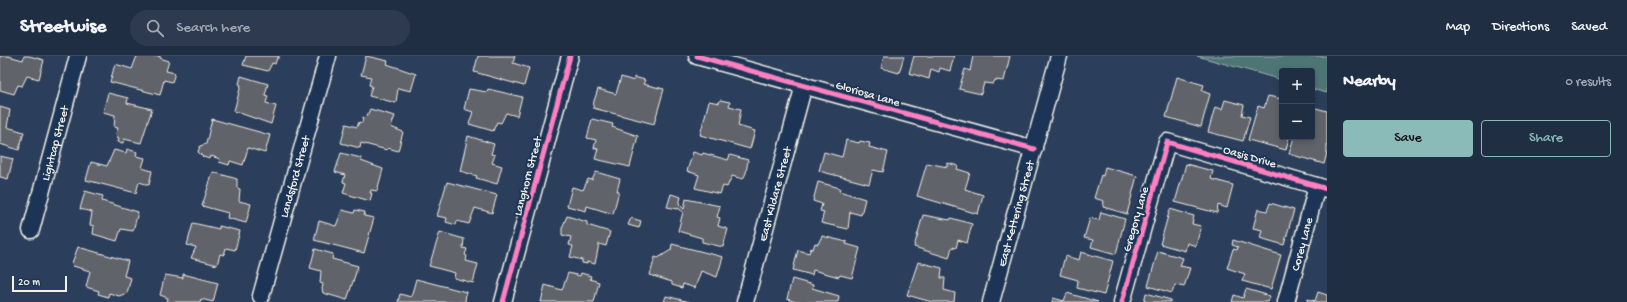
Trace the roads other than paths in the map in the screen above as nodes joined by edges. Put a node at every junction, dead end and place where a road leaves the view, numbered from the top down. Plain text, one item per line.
1 (78, 56) edge
2 (328, 56) edge
3 (570, 56) edge
4 (698, 56) edge
5 (1059, 56) edge
6 (804, 85) junction
7 (1167, 142) joint
8 (1034, 149) junction
9 (1322, 187) edge
10 (31, 230) dead end
11 (262, 296) dead end
12 (503, 302) edge
13 (745, 302) edge
14 (991, 302) edge
15 (1122, 302) edge
16 (1286, 302) edge

1 - 10 street, Lightcap Street
2 - 11 street, Landsford Street
3 - 12 street, Langhorn Street
4 - 6 street, Gloriosa Lane
5 - 8 street, East Kettering Street
6 - 8 street, Gloriosa Lane
6 - 13 street, East Kildare Street
7 - 9 street, Oasis Drive
7 - 15 street, Gregory Lane
8 - 14 street, East Kettering Street
9 - 16 street, Corey Lane

